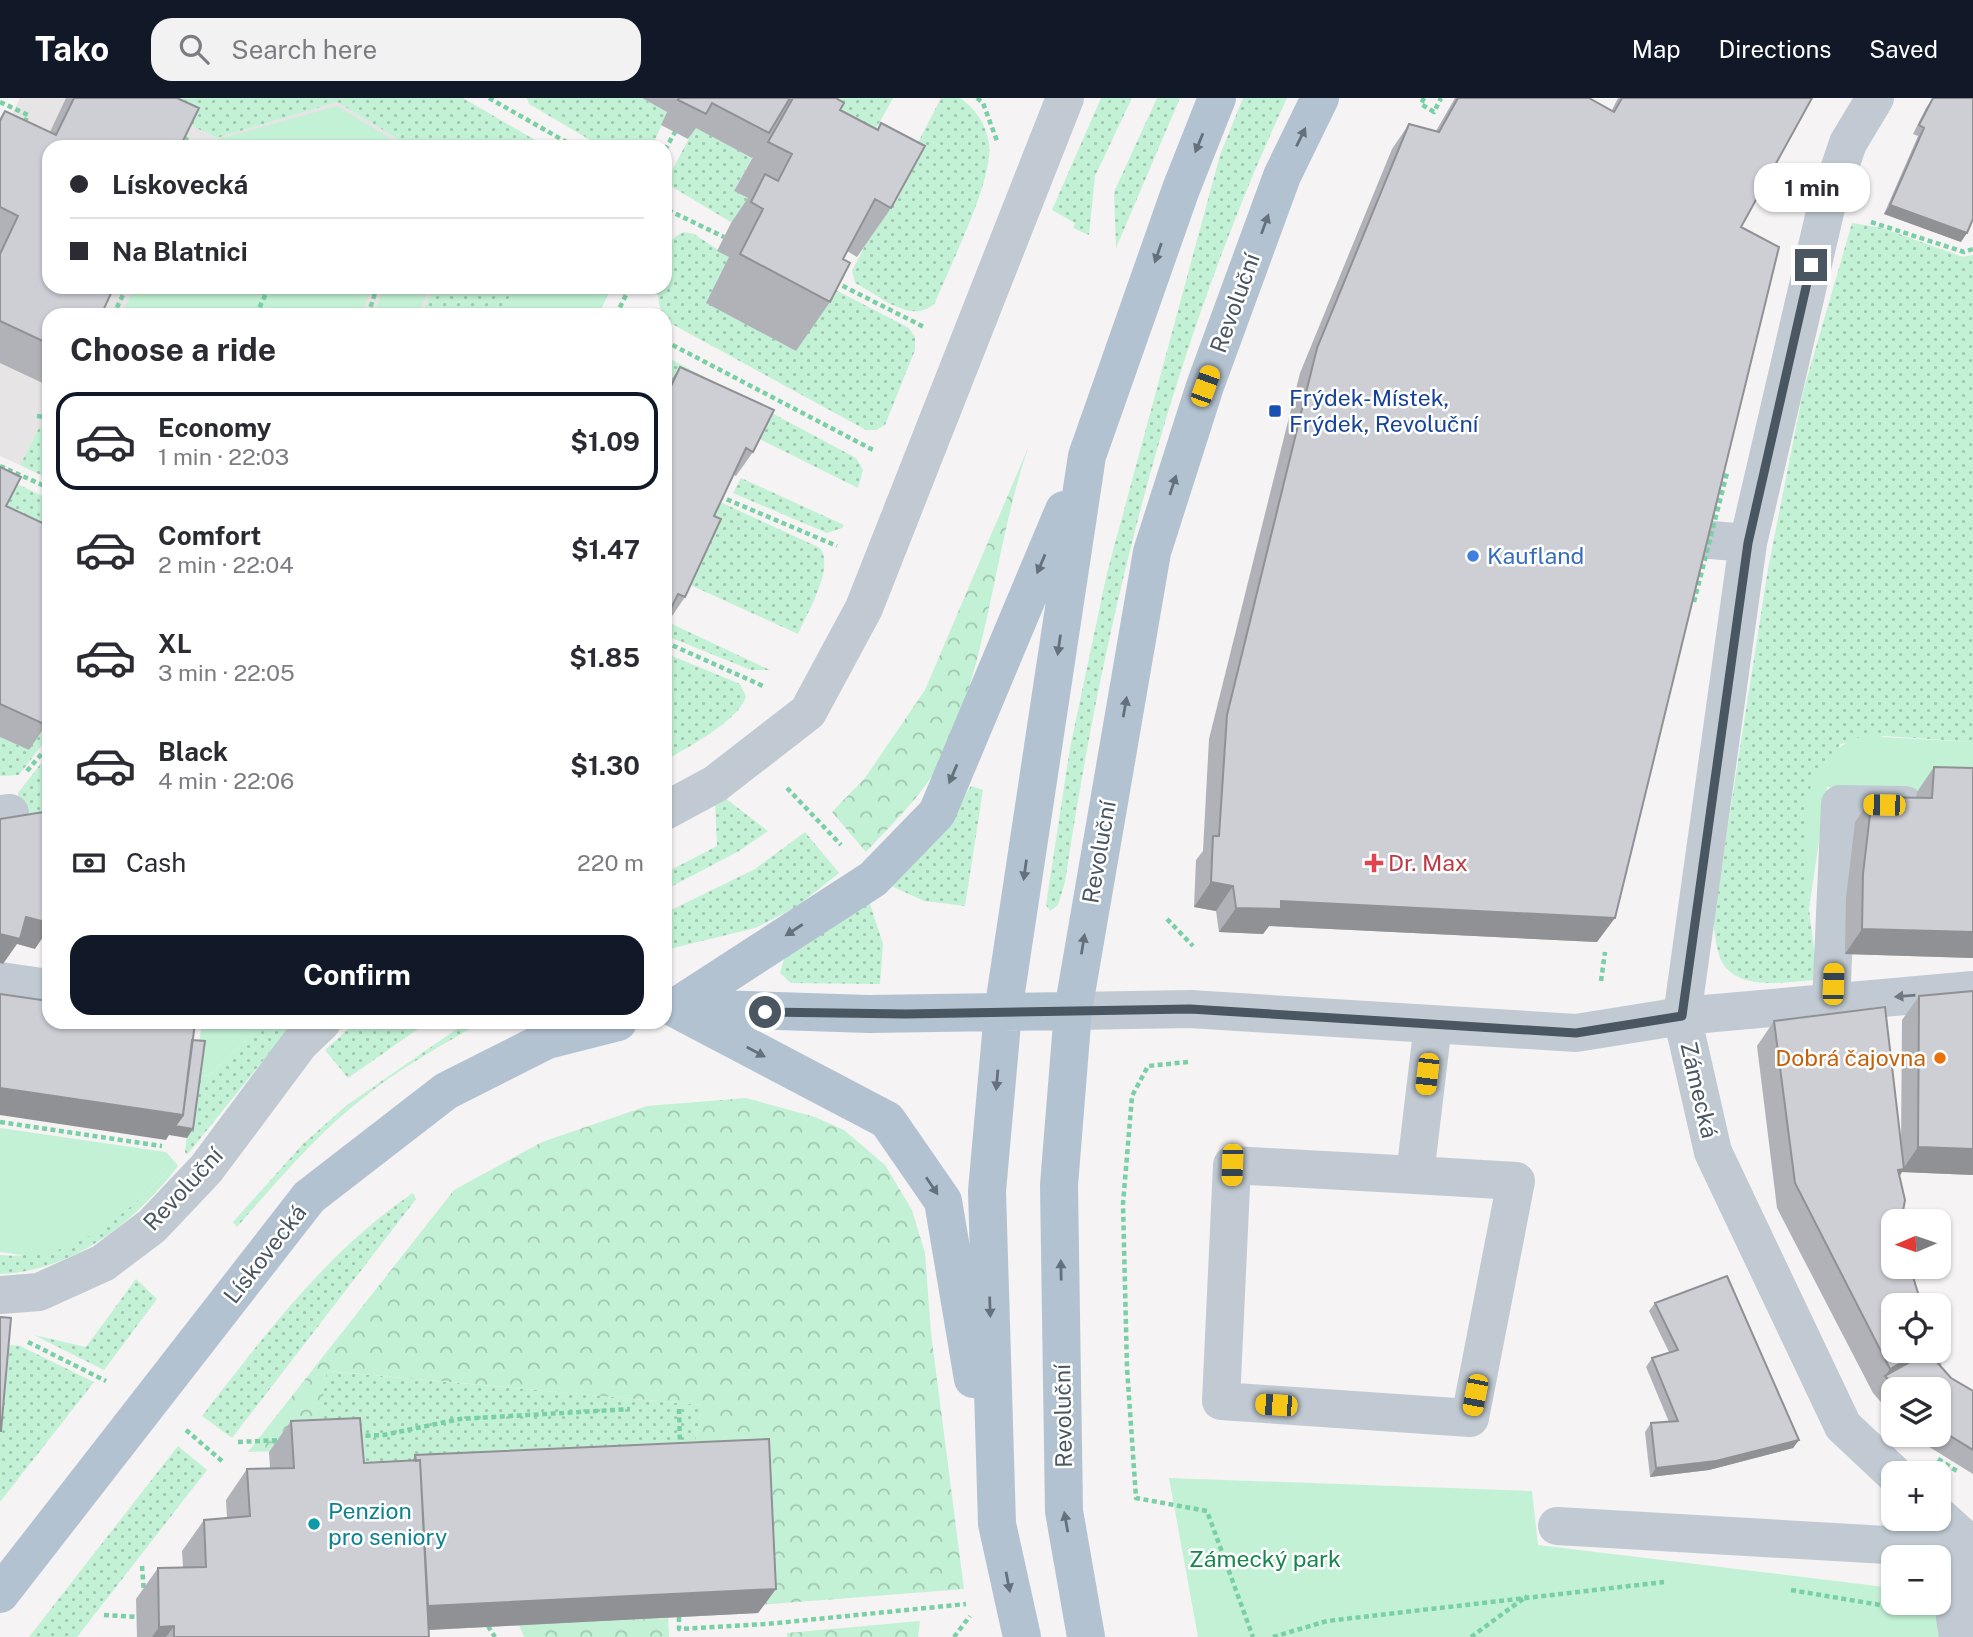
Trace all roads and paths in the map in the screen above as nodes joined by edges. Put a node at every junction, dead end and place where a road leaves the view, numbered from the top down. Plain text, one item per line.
1 (489, 98) edge
2 (504, 98) edge
3 (1217, 98) edge
4 (1320, 98) edge
5 (1424, 98) edge
6 (1441, 98) edge
7 (1875, 98) edge
8 (1058, 101) edge
9 (0, 102) edge
10 (500, 105) junction
11 (675, 132) dead end
12 (187, 137) edge
13 (18, 138) edge
14 (185, 140) edge
15 (562, 140) edge
16 (671, 140) edge
17 (1826, 208) junction
18 (672, 211) edge
19 (724, 237) dead end
20 (1973, 249) edge
21 (827, 278) edge
22 (931, 331) dead end
23 (672, 345) edge
24 (37, 416) dead end
25 (42, 417) edge
26 (880, 453) dead end
27 (1087, 456) junction
28 (0, 466) edge
29 (1727, 473) edge
30 (42, 485) edge
31 (718, 496) edge
32 (1699, 539) edge
33 (1748, 543) junction
34 (844, 549) dead end
35 (1694, 602) edge
36 (672, 645) edge
37 (771, 689) dead end
38 (1905, 805) edge
39 (672, 807) edge
40 (1167, 919) dead end
41 (1193, 946) dead end
42 (1605, 952) edge
43 (0, 981) edge
44 (1601, 981) dead end
45 (42, 987) edge
46 (1973, 990) edge
47 (1831, 1003) junction
48 (672, 1008) edge
49 (672, 1009) edge
50 (672, 1010) edge
51 (1073, 1011) junction
52 (1003, 1012) junction
53 (1682, 1016) junction
54 (1433, 1024) junction
55 (315, 1029) edge
56 (590, 1029) edge
57 (1188, 1062) dead end
58 (0, 1122) edge
59 (163, 1146) edge
60 (1415, 1175) junction
61 (0, 1295) edge
62 (23, 1340) dead end
63 (1938, 1363) edge
64 (1949, 1376) edge
65 (106, 1381) dead end
66 (630, 1409) dead end
67 (679, 1409) dead end
68 (344, 1437) edge
69 (291, 1439) edge
70 (238, 1442) dead end
71 (680, 1454) edge
72 (1881, 1462) edge
73 (997, 1524) junction
74 (1557, 1526) dead end
75 (1951, 1528) edge
76 (1973, 1549) edge
77 (1973, 1559) edge
78 (142, 1566) dead end
79 (1675, 1581) dead end
80 (1782, 1588) dead end
81 (0, 1594) edge
82 (1528, 1596) junction
83 (144, 1599) dead end
84 (979, 1603) dead end
85 (973, 1611) dead end
86 (104, 1615) dead end
87 (137, 1617) dead end
88 (679, 1617) edge
89 (488, 1626) edge
90 (1956, 1627) edge
91 (495, 1637) edge
92 (954, 1637) edge
93 (1022, 1637) edge
94 (1086, 1637) edge
95 (1253, 1637) edge
96 (1273, 1637) edge
97 (1471, 1637) edge

1 - 10 path
2 - 10 path
3 -> 27 main road
51 -> 4 main road, Revoluční
5 - 6 path
7 - 17 street
8 - 39 street
9 - 13 path
10 - 15 path
11 - 16 path
12 - 14 path
17 - 20 path
17 - 33 street
18 - 19 path
21 - 22 path
23 - 26 path
24 - 25 path
27 -> 48 main road
27 -> 52 main road
28 - 30 path
29 - 35 path, bridge
31 - 34 path
32 - 33 street
33 - 53 street
36 - 37 path
38 - 47 street
40 - 41 path
42 - 44 path
43 - 45 street
46 -> 47 street
47 - 53 street
49 - 52 main road
50 -> 73 main road
51 - 52 main road
51 - 54 street, Zámecká
94 -> 51 main road, Revoluční
52 -> 73 main road
53 - 54 street, Zámecká
53 - 72 street, Zámecká
54 - 60 street
55 - 61 street, Revoluční
56 - 81 main road, Lískovecká
57 - 95 path
58 - 59 path
60 - 60 street
62 - 65 path
63 - 64 path
66 - 68 path
67 - 71 path
69 - 70 path
73 -> 93 main road
74 - 76 street
75 - 76 street
77 - 90 street
78 - 83 path
79 - 82 path
80 - 90 path
82 - 96 path
82 - 97 path
84 - 88 path
85 - 92 path
86 - 87 path
89 - 91 path

